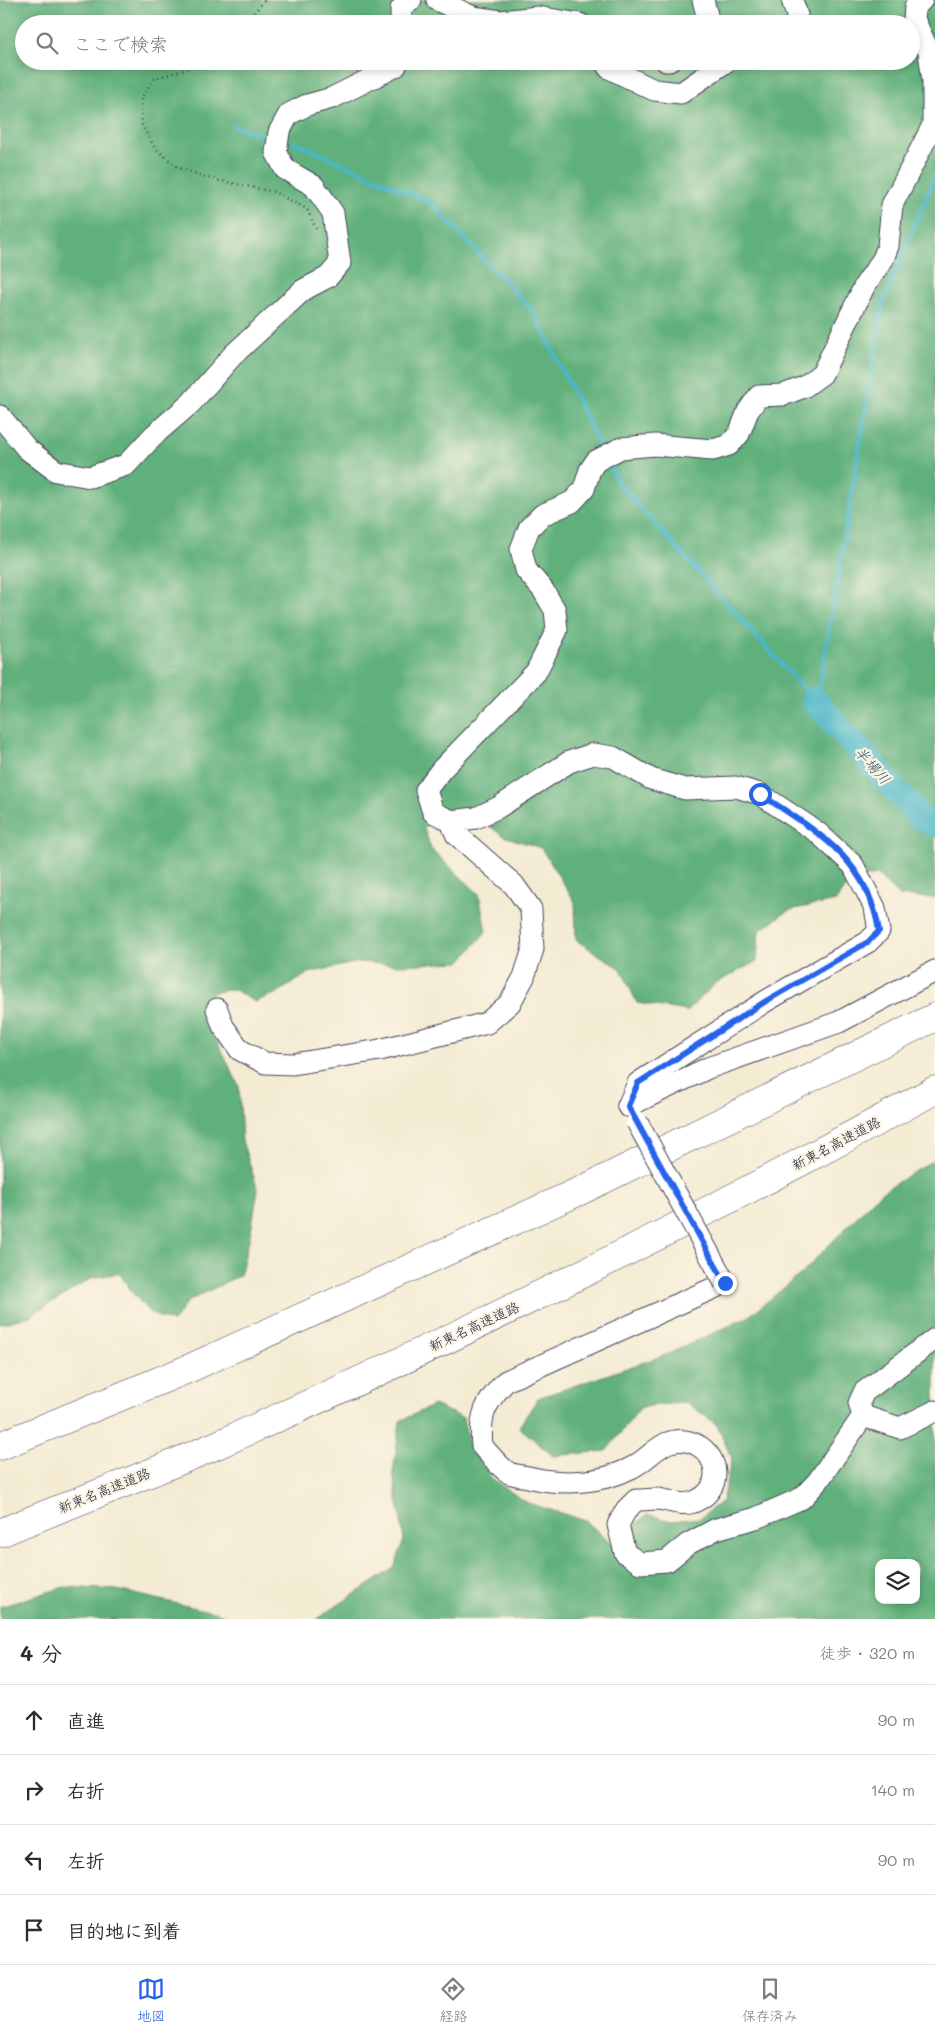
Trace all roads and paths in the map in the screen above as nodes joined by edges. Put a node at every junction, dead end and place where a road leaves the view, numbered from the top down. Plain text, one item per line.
1 (265, 0) edge
2 (411, 0) edge
3 (437, 0) edge
4 (703, 0) edge
5 (792, 0) edge
6 (922, 0) edge
7 (252, 15) edge
8 (401, 15) edge
9 (469, 15) edge
10 (707, 15) edge
11 (797, 15) edge
12 (914, 15) edge
13 (920, 32) edge
14 (184, 70) edge
15 (388, 70) edge
16 (613, 70) edge
17 (714, 70) edge
18 (317, 232) dead end
19 (0, 416) edge
20 (451, 822) junction
21 (935, 971) edge
22 (217, 1009) dead end
23 (935, 1017) edge
24 (935, 1090) edge
25 (633, 1114) junction
26 (935, 1339) edge
27 (935, 1411) edge
28 (863, 1416) junction
29 (0, 1446) edge
30 (0, 1533) edge

1 - 7 path
2 - 8 street
3 - 9 street
4 - 10 street
5 - 11 street
6 - 12 street
13 - 20 street
14 - 18 path
15 - 19 street
16 - 17 street
20 - 22 street
20 - 25 street
21 - 25 street
23 - 29 highway
24 - 30 highway, 新東名高速道路
25 - 28 street, bridge
26 - 28 street
27 - 28 street

